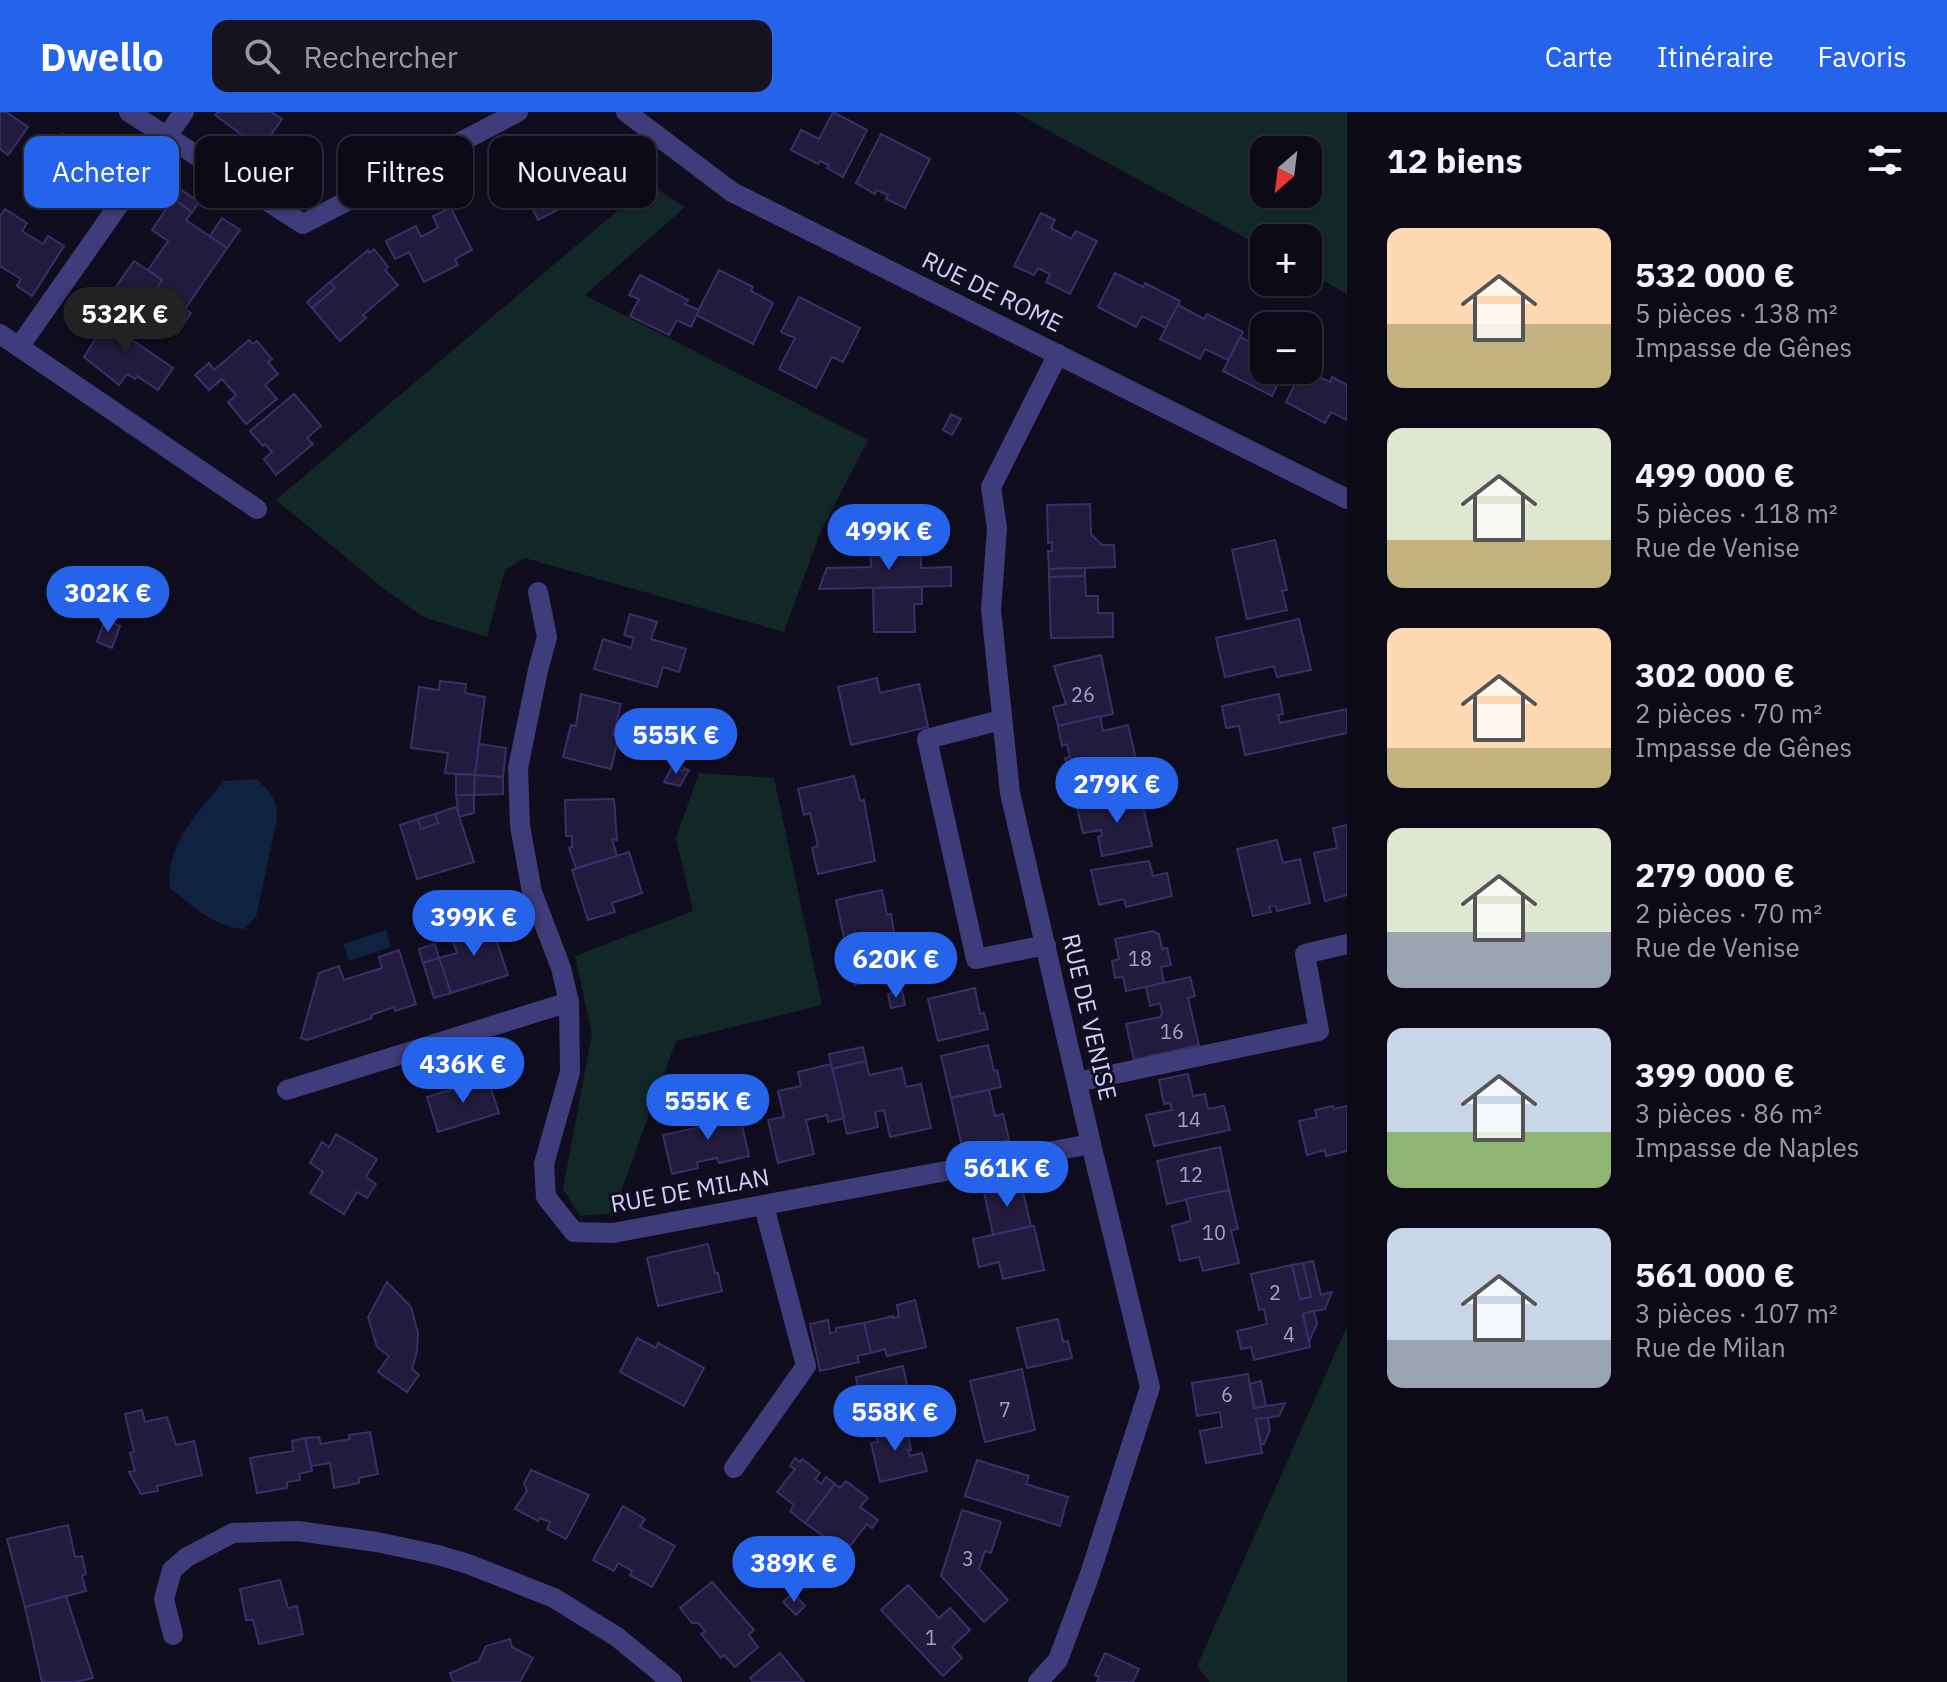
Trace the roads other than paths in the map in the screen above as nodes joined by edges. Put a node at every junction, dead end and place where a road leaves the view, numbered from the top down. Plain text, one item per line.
1 (129, 112) edge
2 (184, 112) edge
3 (518, 112) edge
4 (626, 112) edge
5 (165, 136) edge
6 (167, 136) edge
7 (179, 145) edge
8 (116, 208) edge
9 (0, 334) edge
10 (19, 347) junction
11 (1058, 354) junction
12 (1347, 499) edge
13 (257, 509) dead end
14 (538, 592) dead end
15 (1001, 720) junction
16 (1347, 944) edge
17 (1046, 945) junction
18 (569, 1002) junction
19 (1077, 1082) junction
20 (287, 1090) dead end
21 (1091, 1144) junction
22 (764, 1206) junction
23 (734, 1468) dead end
24 (173, 1635) dead end
25 (672, 1682) edge
26 (1038, 1682) edge

1 - 5 street
2 - 6 street
3 - 7 street
4 - 11 street, RUE DE ROME
8 - 10 street
9 - 10 street
10 - 13 street
11 - 12 street, RUE DE ROME
11 - 15 street, RUE DE VENISE
14 - 18 street, RUE DE MILAN
15 - 17 street, RUE DE VENISE
15 - 17 street
16 - 19 street
17 - 19 street, RUE DE VENISE
18 - 20 street
18 - 22 street, RUE DE MILAN
19 - 21 street, RUE DE VENISE
21 - 22 street, RUE DE MILAN
21 - 26 street, RUE DE VENISE
22 - 23 street
24 - 25 street

